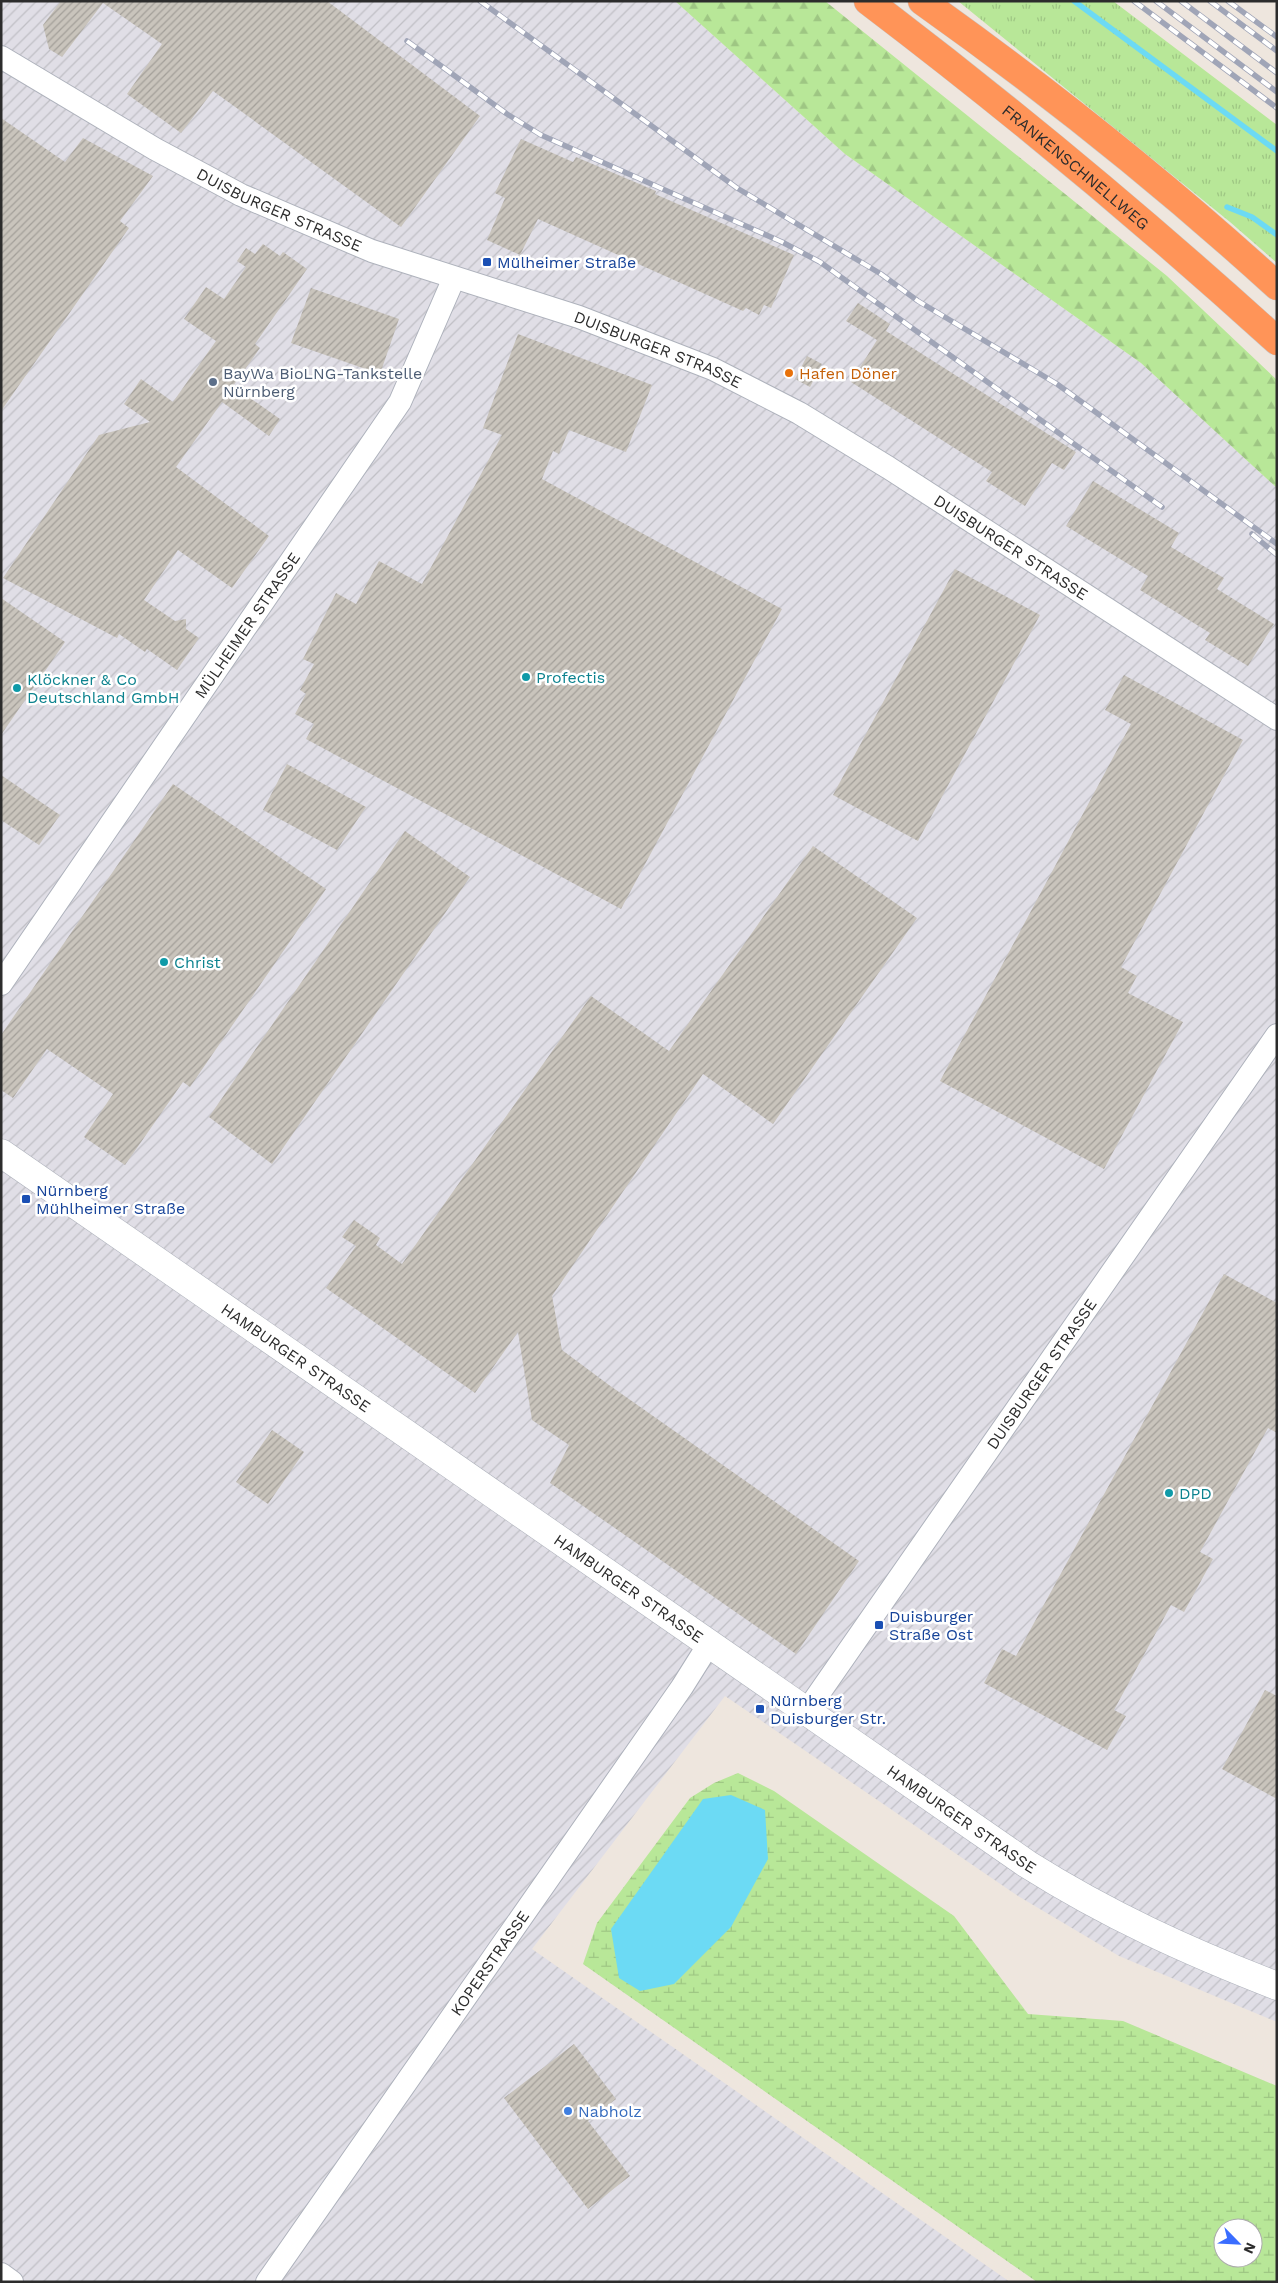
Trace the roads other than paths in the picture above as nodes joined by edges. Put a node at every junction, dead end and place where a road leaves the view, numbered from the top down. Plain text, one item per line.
1 (868, 1) edge
2 (922, 1) edge
3 (1, 57) edge
4 (454, 278) junction
5 (1277, 286) edge
6 (1277, 341) edge
7 (1277, 719) edge
8 (1, 984) edge
9 (1277, 1035) edge
10 (1, 1153) edge
11 (709, 1644) junction
12 (806, 1712) junction
13 (1277, 1986) edge
14 (1, 2274) edge
15 (12, 2282) edge
16 (267, 2282) edge

1 - 6 highway, FRANKENSCHNELLWEG
2 - 5 highway
3 - 4 street, DUISBURGER STRASSE
4 - 7 street, DUISBURGER STRASSE
4 - 8 street, MÜLHEIMER STRASSE
9 - 12 street, DUISBURGER STRASSE
10 - 11 street, HAMBURGER STRASSE
11 - 12 street, HAMBURGER STRASSE
11 - 16 street, KOPERSTRASSE
12 - 13 street, HAMBURGER STRASSE
14 - 15 street

